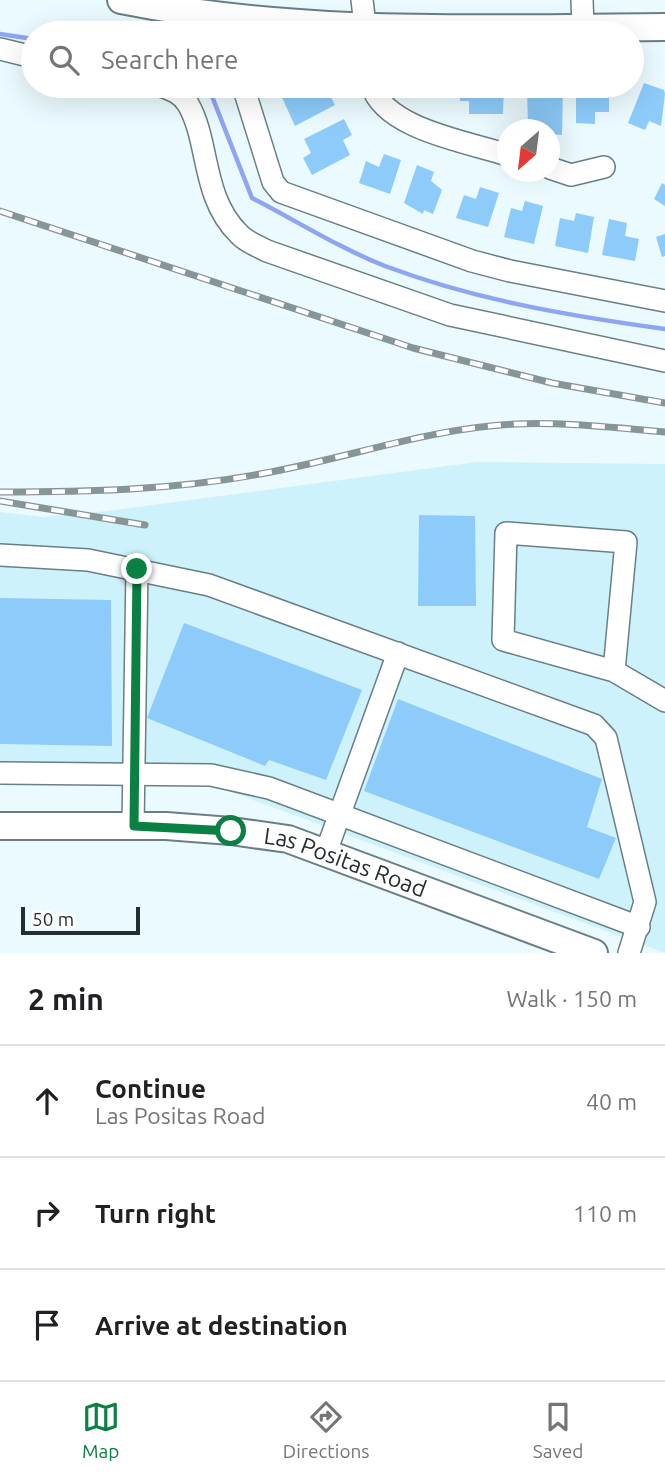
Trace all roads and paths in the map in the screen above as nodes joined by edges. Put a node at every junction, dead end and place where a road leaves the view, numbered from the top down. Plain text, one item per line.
1 (121, 0) edge
2 (362, 0) edge
3 (582, 0) edge
4 (207, 21) edge
5 (365, 21) edge
6 (583, 21) edge
7 (644, 27) edge
8 (665, 27) edge
9 (0, 49) edge
10 (21, 54) edge
11 (183, 98) edge
12 (247, 98) edge
13 (380, 98) edge
14 (497, 151) edge
15 (604, 167) dead end
16 (560, 171) edge
17 (665, 301) edge
18 (665, 361) edge
19 (0, 555) edge
20 (137, 569) junction
21 (398, 653) junction
22 (614, 671) junction
23 (665, 701) edge
24 (0, 773) edge
25 (135, 774) junction
26 (339, 813) junction
27 (0, 826) edge
28 (134, 826) junction
29 (326, 852) junction
30 (639, 927) junction
31 (594, 953) edge
32 (628, 953) edge

1 - 4 main road
2 - 5 street
3 - 6 street
7 - 8 main road
9 - 10 street
11 - 18 street
12 - 17 street
13 - 14 street
15 - 16 street
19 - 20 street
20 - 21 street
20 - 25 street
21 - 26 street
21 - 30 street
22 - 22 street
22 - 23 street
24 - 25 street
25 - 26 street
25 - 28 street
26 - 29 street
26 - 30 street
27 - 28 main road, Las Positas Road
28 - 29 main road, Las Positas Road
29 - 31 main road, Las Positas Road
30 - 32 street

